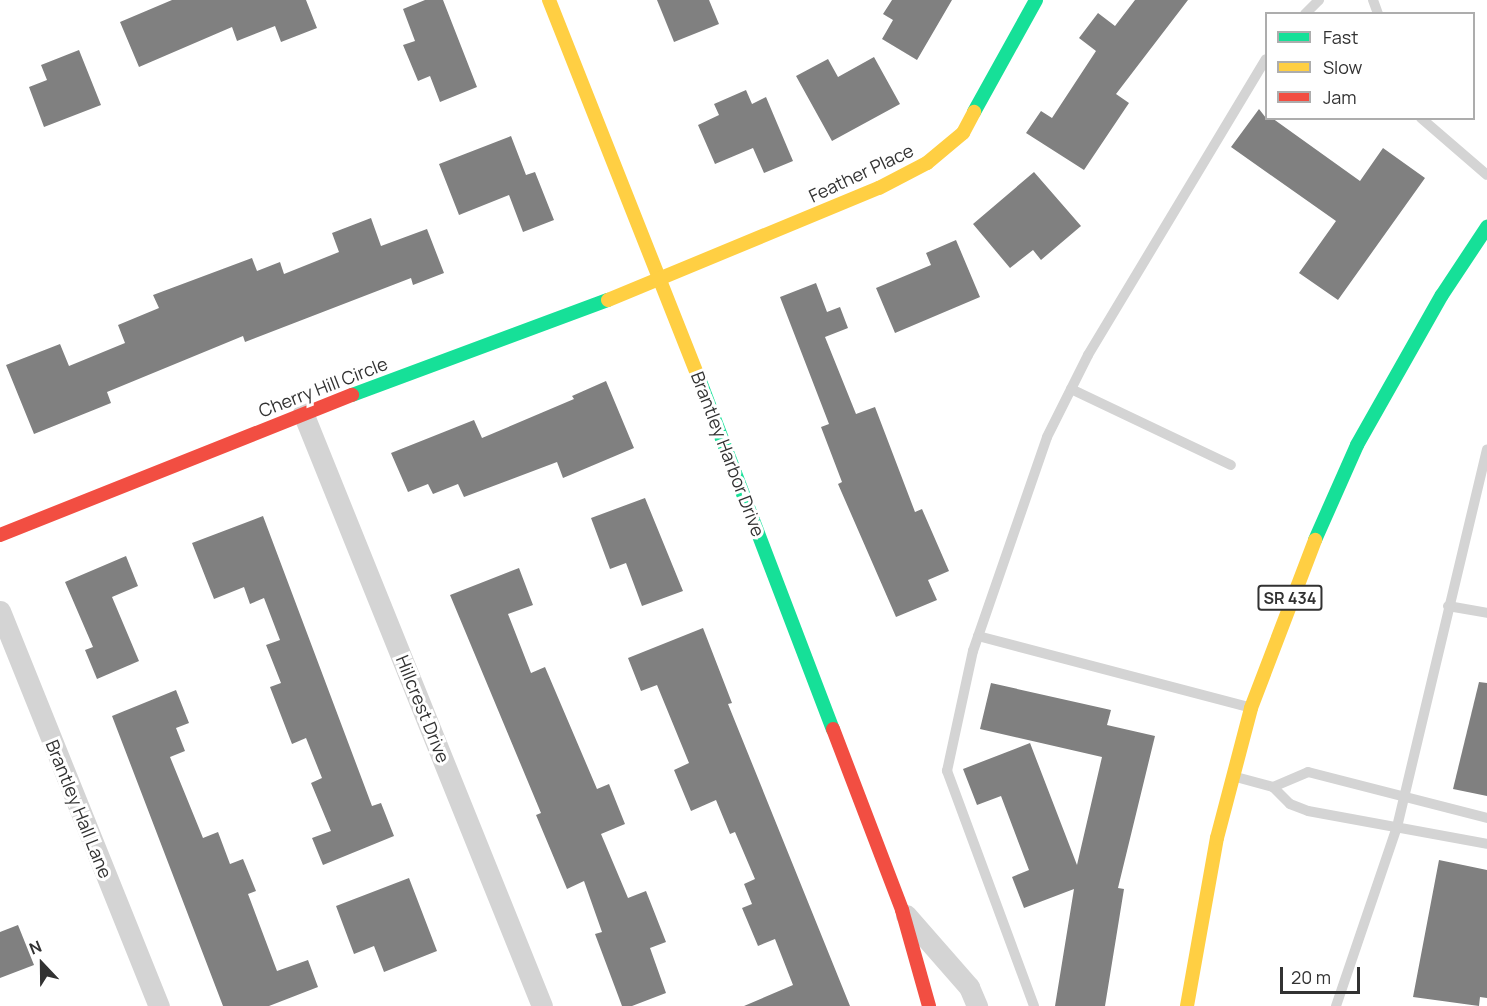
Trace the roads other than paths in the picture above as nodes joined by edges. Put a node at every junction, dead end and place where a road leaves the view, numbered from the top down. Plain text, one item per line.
1 (549, 0) edge
2 (1036, 0) edge
3 (1318, 0) edge
4 (1306, 12) edge
5 (1265, 61) edge
6 (1423, 120) edge
7 (1487, 175) edge
8 (1487, 227) edge
9 (661, 280) junction
10 (1071, 389) junction
11 (303, 413) junction
12 (1487, 450) edge
13 (1231, 465) dead end
14 (0, 535) edge
15 (1448, 606) junction
16 (0, 611) edge
17 (1487, 613) edge
18 (978, 636) junction
19 (1251, 708) junction
20 (1234, 777) junction
21 (1273, 787) junction
22 (1404, 797) junction
23 (1487, 818) edge
24 (1397, 827) junction
25 (1487, 844) edge
26 (902, 910) junction
27 (159, 1006) edge
28 (542, 1006) edge
29 (929, 1006) edge
30 (977, 1006) edge
31 (1034, 1006) edge
32 (1187, 1006) edge
33 (1336, 1006) edge

1 - 9 street, Brantley Harbor Drive
2 - 9 street, Feather Place
3 - 4 lane
5 - 10 lane
6 - 7 lane
8 - 19 street, SR 434
9 - 11 street, Cherry Hill Circle
9 - 26 street, Brantley Harbor Drive
10 - 13 lane
10 - 18 lane
11 - 14 street, Cherry Hill Circle
11 - 28 street, Hillcrest Drive
12 - 15 lane
15 - 17 lane
15 - 22 lane
16 - 27 street, Brantley Hall Lane
18 - 19 lane
18 - 31 lane
19 - 20 street, SR 434
20 - 21 lane
20 - 32 street, SR 434
21 - 22 lane
21 - 24 lane
22 - 23 lane
22 - 24 lane
24 - 25 lane
24 - 33 lane
26 - 29 street, Brantley Harbor Drive
26 - 30 street, Brantley Harbor Drive

